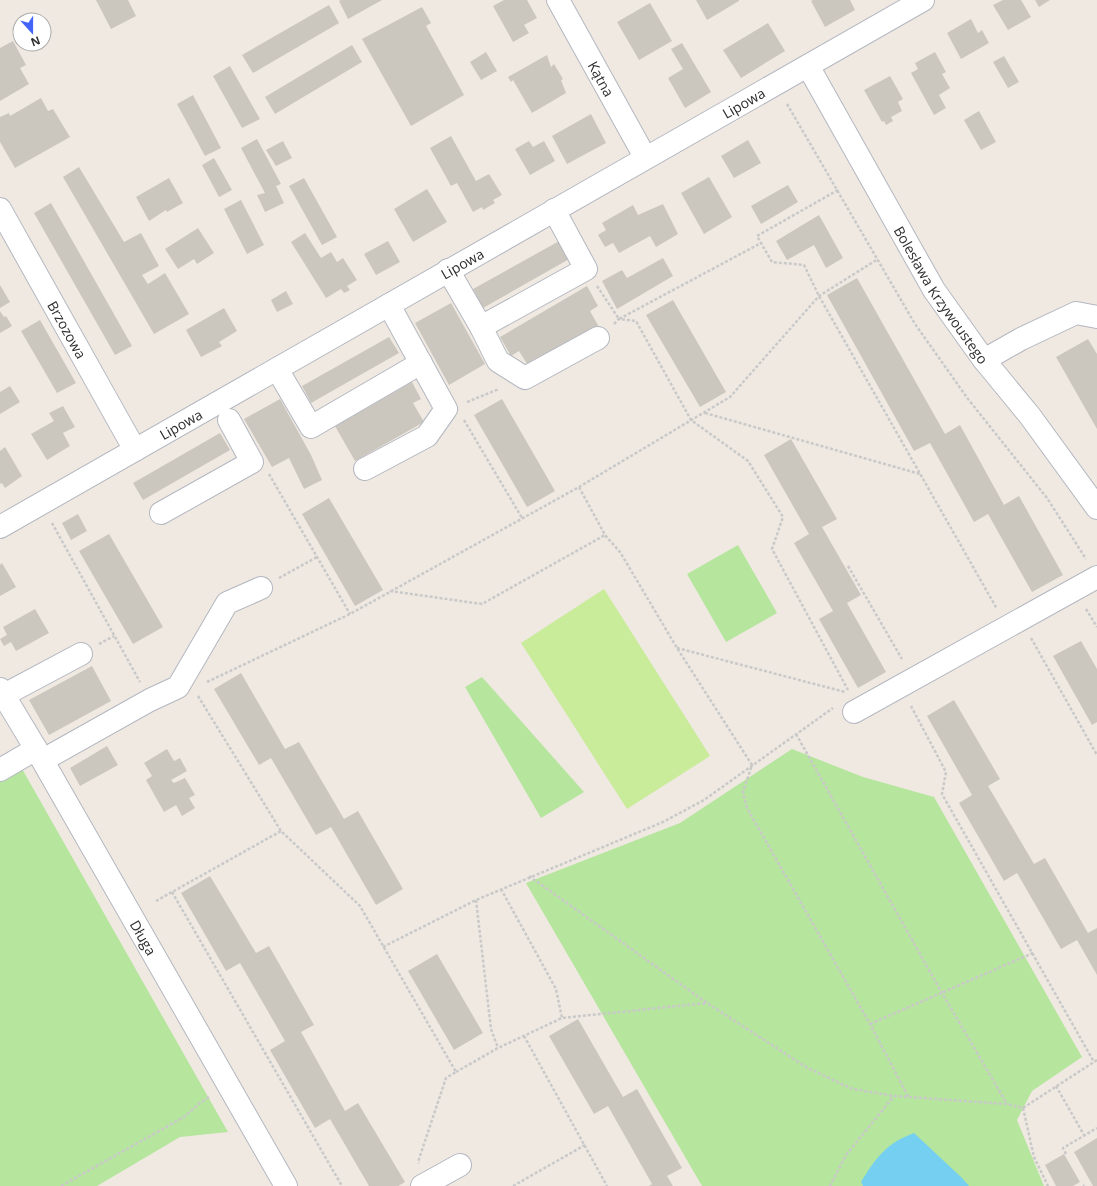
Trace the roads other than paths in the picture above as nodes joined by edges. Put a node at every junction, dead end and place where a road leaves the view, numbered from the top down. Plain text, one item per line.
1 (558, 0) edge
2 (923, 0) edge
3 (808, 66) junction
4 (646, 157) junction
5 (0, 209) edge
6 (554, 210) junction
7 (448, 270) junction
8 (389, 304) junction
9 (1097, 317) edge
10 (481, 327) junction
11 (598, 338) road end
12 (984, 360) junction
13 (421, 363) junction
14 (277, 369) junction
15 (229, 420) dead end
16 (135, 450) junction
17 (365, 469) dead end
18 (1097, 508) edge
19 (160, 513) dead end
20 (0, 527) edge
21 (1093, 570) edge
22 (261, 588) road end
23 (81, 654) dead end
24 (2, 692) edge
25 (847, 708) road end
26 (40, 754) junction
27 (0, 770) edge
28 (460, 1165) dead end
29 (426, 1184) edge
30 (286, 1186) edge

1 - 4 street, Kątna
2 - 3 street, Lipowa
3 - 4 street, Lipowa
3 - 12 street, Bolesława Krzywoustego
4 - 6 street, Lipowa
5 - 16 street, Brzozowa
6 - 7 street, Lipowa
6 - 10 street
7 - 8 street, Lipowa
7 - 10 street
8 - 13 street
8 - 14 street, Lipowa
9 - 12 street
10 - 11 street
12 - 18 street, Bolesława Krzywoustego
13 - 14 street
13 - 17 street
14 - 16 street, Lipowa
15 - 19 street
16 - 20 street, Lipowa
21 - 25 street
22 - 26 street
23 - 24 street
24 - 26 street, Długa
26 - 27 street
26 - 30 street, Długa
28 - 29 street

